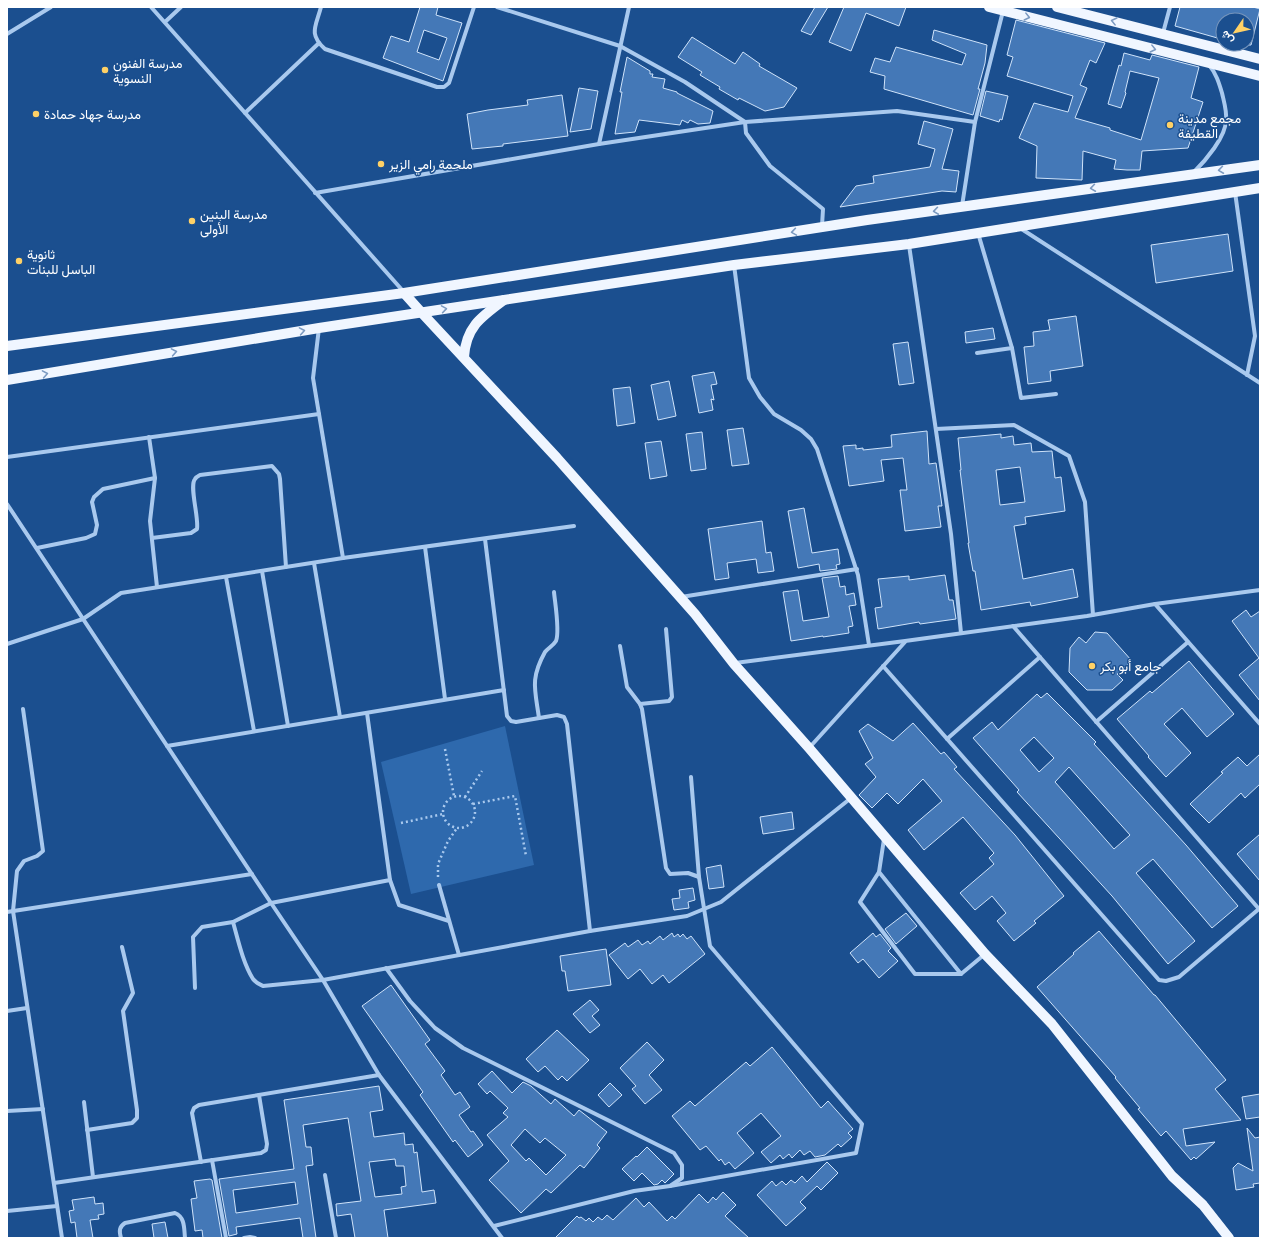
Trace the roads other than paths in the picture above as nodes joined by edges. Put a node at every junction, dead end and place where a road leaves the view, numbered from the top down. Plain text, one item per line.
1 (51, 7) edge
2 (151, 7) edge
3 (180, 7) edge
4 (321, 7) edge
5 (474, 7) edge
6 (497, 7) edge
7 (629, 7) edge
8 (989, 7) edge
9 (1057, 7) edge
10 (1170, 7) edge
11 (1003, 11) junction
12 (165, 22) junction
13 (7, 34) edge
14 (1163, 34) junction
15 (319, 43) junction
16 (620, 46) junction
17 (1260, 59) edge
18 (1207, 62) junction
19 (1260, 76) edge
20 (245, 113) junction
21 (745, 122) junction
22 (975, 122) junction
23 (599, 144) junction
24 (1260, 165) edge
25 (1192, 174) junction
26 (1260, 188) edge
27 (1234, 191) junction
28 (315, 193) junction
29 (962, 207) junction
30 (822, 227) junction
31 (1019, 227) junction
32 (978, 232) junction
33 (909, 244) junction
34 (734, 265) junction
35 (404, 293) junction
36 (505, 299) junction
37 (421, 312) junction
38 (319, 328) junction
39 (7, 346) edge
40 (1012, 348) junction
41 (977, 353) dead end
42 (464, 357) junction
43 (1247, 375) junction
44 (7, 380) edge
45 (1260, 383) edge
46 (1056, 394) dead end
47 (319, 414) junction
48 (936, 429) junction
49 (149, 438) junction
50 (7, 457) edge
51 (155, 478) junction
52 (7, 504) edge
53 (574, 526) dead end
54 (152, 538) junction
55 (485, 539) junction
56 (425, 547) junction
57 (37, 548) junction
58 (343, 558) junction
59 (314, 563) junction
60 (286, 567) junction
61 (857, 569) junction
62 (262, 571) junction
63 (226, 577) junction
64 (157, 588) junction
65 (1260, 590) edge
66 (554, 592) dead end
67 (680, 597) junction
68 (1155, 604) junction
69 (1093, 614) junction
70 (83, 619) junction
71 (1013, 626) junction
72 (666, 629) dead end
73 (961, 633) junction
74 (905, 641) junction
75 (1188, 642) junction
76 (7, 644) edge
77 (869, 645) junction
78 (620, 646) dead end
79 (1040, 657) junction
80 (734, 664) junction
81 (883, 666) junction
82 (504, 690) junction
83 (445, 700) junction
84 (640, 704) junction
85 (23, 710) dead end
86 (366, 713) junction
87 (340, 717) junction
88 (539, 718) junction
89 (1096, 722) junction
90 (1260, 724) edge
91 (288, 726) junction
92 (254, 731) junction
93 (947, 739) junction
94 (167, 746) junction
95 (809, 748) junction
96 (691, 777) dead end
97 (851, 798) junction
98 (885, 837) junction
99 (879, 872) junction
100 (252, 874) junction
101 (699, 877) junction
102 (390, 880) junction
103 (439, 885) road end
104 (271, 903) junction
105 (1260, 908) edge
106 (704, 909) junction
107 (13, 911) junction
108 (7, 912) edge
109 (449, 921) junction
110 (234, 922) junction
111 (590, 931) junction
112 (122, 947) dead end
113 (985, 954) junction
114 (458, 955) junction
115 (386, 968) junction
116 (961, 974) junction
117 (323, 980) junction
118 (195, 988) dead end
119 (28, 1008) junction
120 (7, 1011) edge
121 (380, 1075) junction
122 (260, 1095) junction
123 (84, 1102) dead end
124 (43, 1109) junction
125 (7, 1111) edge
126 (87, 1130) junction
127 (212, 1160) junction
128 (201, 1162) junction
129 (325, 1175) dead end
130 (93, 1177) junction
131 (54, 1183) junction
132 (670, 1186) junction
133 (57, 1206) junction
134 (7, 1211) edge
135 (494, 1226) junction
136 (62, 1238) edge
137 (121, 1238) edge
138 (185, 1238) edge
139 (226, 1238) edge
140 (244, 1238) edge
141 (255, 1238) edge
142 (336, 1238) edge
143 (502, 1238) edge
144 (1229, 1238) edge

1 - 13 street
2 - 12 street
3 - 12 street
4 - 15 street
5 - 15 street
6 - 16 street
7 - 16 street
8 - 11 main road
14 -> 9 main road
10 - 14 street
11 -> 18 main road
11 - 22 street
12 - 20 street
14 - 17 main road
15 - 20 street
16 - 21 street
16 - 23 street
18 - 19 main road
18 - 25 street
20 - 28 street
21 - 22 street
21 - 23 street
21 - 30 street
22 - 29 street
23 - 28 street
24 -> 25 main road
25 -> 29 main road
26 - 27 main road
27 - 31 main road
27 - 43 street
28 - 35 street
29 -> 30 main road
30 -> 35 main road
31 - 32 main road
31 - 43 street
32 - 33 main road
32 - 40 street
33 - 34 main road
33 - 48 street
34 - 36 main road
34 - 61 street
35 - 37 main road
35 - 39 main road
37 -> 36 main road
36 - 42 main road
37 - 38 main road
37 - 42 main road
44 -> 38 main road
38 - 47 street
40 - 41 street
40 - 46 street
42 - 67 main road
43 - 45 street
47 - 49 street
47 - 58 street
48 - 69 street
48 - 73 street
49 - 50 street
49 - 51 street
51 - 54 street
51 - 57 street
52 - 57 street
53 - 55 street
54 - 60 street
54 - 64 street
55 - 56 street
55 - 82 street
56 - 58 street
56 - 83 street
57 - 70 street
58 - 59 street
59 - 60 street
59 - 87 street
60 - 62 street
61 - 67 street
61 - 77 street
62 - 63 street
62 - 91 street
63 - 64 street
63 - 92 street
64 - 70 street
65 - 68 street
66 - 88 street
67 - 80 main road
68 - 69 street
68 - 75 street
69 - 71 street
70 - 76 street
70 - 94 street
71 - 73 street
71 - 79 street
72 - 84 street
73 - 74 street
74 - 77 street
74 - 81 street
75 - 89 street
75 - 90 street
77 - 80 street
78 - 84 street
79 - 89 street
79 - 93 street
80 - 95 main road
81 - 93 street
81 - 95 street
82 - 83 street
82 - 88 street
83 - 86 street
84 - 101 street
85 - 107 street
86 - 87 street
86 - 102 street
87 - 91 street
88 - 111 street
89 - 105 street
91 - 92 street
92 - 94 street
93 - 105 street
94 - 100 street
95 - 97 main road
96 - 101 street
97 - 98 main road
97 - 106 street
98 - 99 street
98 - 113 main road
99 - 116 street
99 - 116 street
100 - 104 street
100 - 107 street
101 - 106 street
102 - 104 street
102 - 109 street
103 - 109 street
104 - 110 street
104 - 117 street
106 - 111 street
106 - 132 street
107 - 108 street
107 - 119 street
109 - 114 street
110 - 117 street
110 - 118 street
111 - 114 street
112 - 126 street
113 - 116 street
113 - 144 main road
114 - 115 street
115 - 117 street
115 - 132 street
117 - 121 street
119 - 120 street
119 - 124 street
121 - 122 street
121 - 135 street
122 - 127 street
122 - 128 street
123 - 126 street
124 - 125 street
124 - 131 street
126 - 130 street
127 - 128 street
127 - 139 street
128 - 130 street
129 - 142 street
130 - 131 street
131 - 133 street
132 - 135 street
133 - 134 street
133 - 136 street
135 - 143 street
137 - 138 street
140 - 141 street

